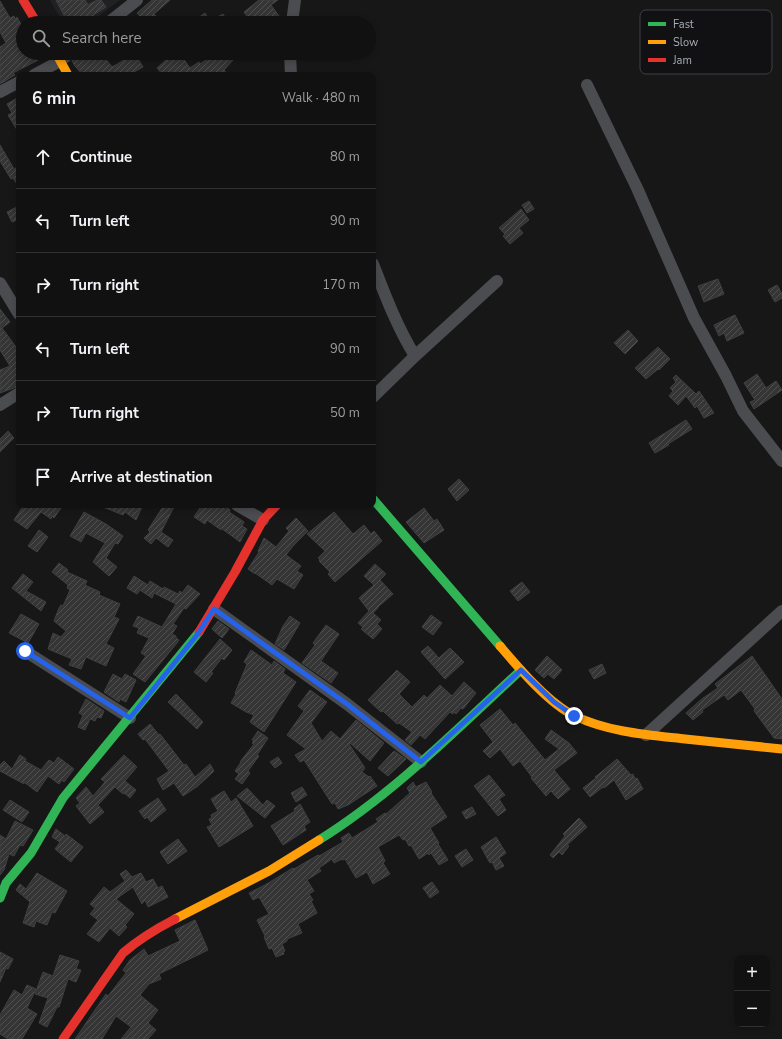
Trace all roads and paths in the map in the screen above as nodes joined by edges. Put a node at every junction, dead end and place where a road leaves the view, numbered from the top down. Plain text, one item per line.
1 (23, 0) edge
2 (137, 0) edge
3 (295, 0) edge
4 (33, 16) edge
5 (117, 16) edge
6 (293, 16) edge
7 (54, 60) edge
8 (60, 60) edge
9 (290, 60) edge
10 (38, 72) edge
11 (66, 72) edge
12 (290, 72) edge
13 (16, 84) edge
14 (587, 85) dead end
15 (0, 92) edge
16 (376, 271) edge
17 (496, 281) dead end
18 (0, 283) edge
19 (16, 309) edge
20 (415, 356) junction
21 (376, 393) edge
22 (16, 395) edge
23 (0, 406) edge
24 (782, 461) edge
25 (376, 502) edge
26 (242, 508) edge
27 (274, 508) edge
28 (264, 520) junction
29 (214, 609) junction
30 (782, 611) edge
31 (25, 651) dead end
32 (521, 670) junction
33 (130, 718) junction
34 (646, 735) junction
35 (782, 749) edge
36 (421, 762) junction
37 (0, 898) edge
38 (63, 1039) edge

1 - 4 street
2 - 5 street
3 - 6 street
7 - 10 street
8 - 11 street
9 - 12 street
13 - 15 street
14 - 24 street
16 - 20 street
17 - 20 street
18 - 19 street
20 - 21 street
22 - 23 street
25 - 32 street
26 - 28 street
27 - 28 street
28 - 29 street
29 - 33 street
29 - 36 street
30 - 34 street
31 - 33 street
32 - 34 street
32 - 36 street
33 - 37 street
34 - 35 street
36 - 38 street

